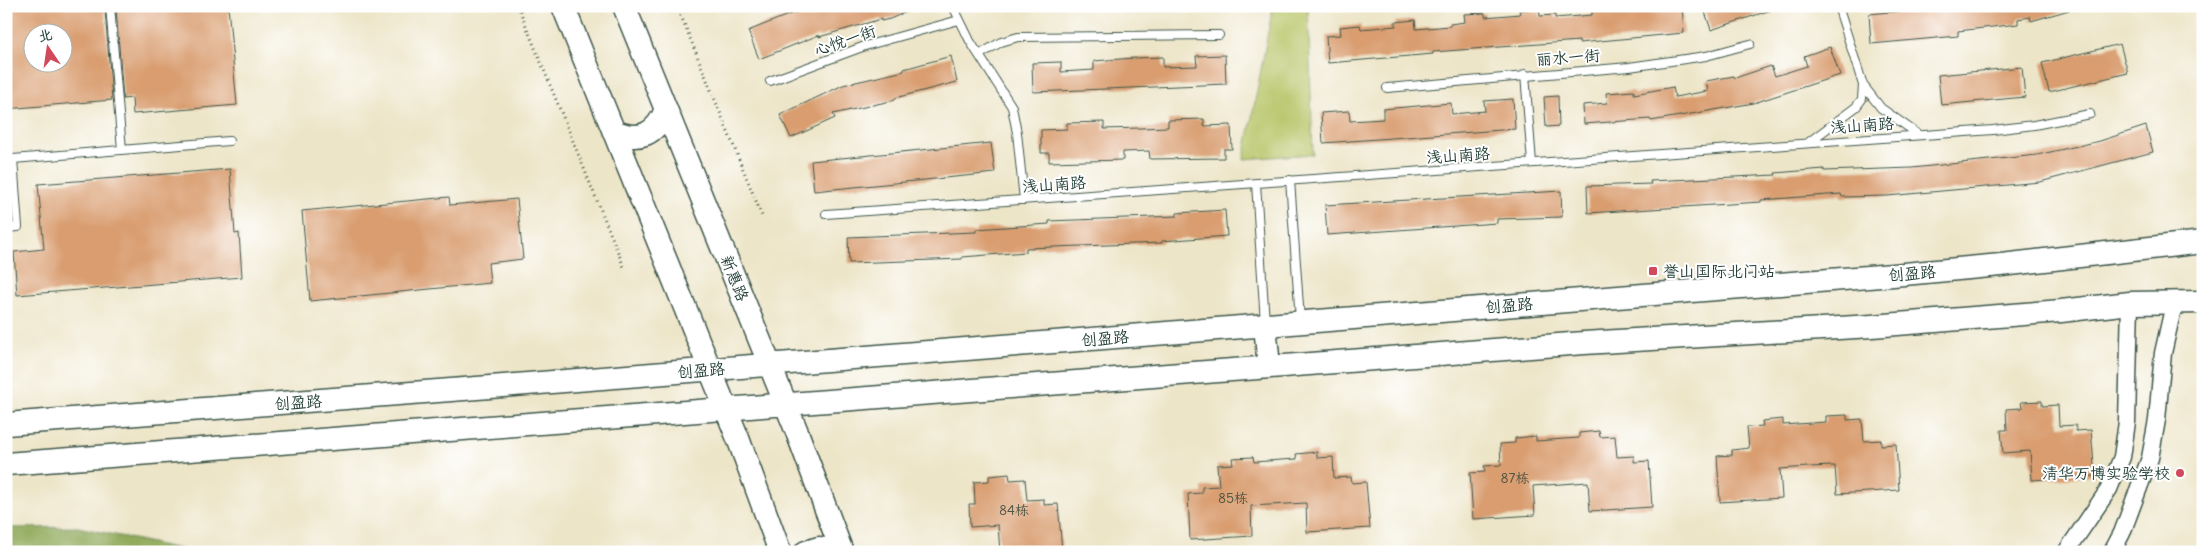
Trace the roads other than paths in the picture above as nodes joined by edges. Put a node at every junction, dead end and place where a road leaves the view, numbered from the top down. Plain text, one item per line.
1 (110, 6) edge
2 (563, 6) edge
3 (624, 6) edge
4 (953, 6) edge
5 (1838, 6) edge
6 (959, 20) junction
7 (1219, 35) dead end
8 (1750, 44) dead end
9 (979, 56) junction
10 (1526, 74) junction
11 (770, 82) dead end
12 (1863, 85) junction
13 (1387, 88) dead end
14 (666, 109) junction
15 (2090, 114) dead end
16 (614, 131) junction
17 (1919, 135) junction
18 (229, 141) dead end
19 (1807, 143) junction
20 (122, 150) junction
21 (1532, 163) junction
22 (1290, 180) junction
23 (1256, 183) junction
24 (1024, 200) junction
25 (826, 214) dead end
26 (6, 228) edge
27 (2202, 242) edge
28 (2203, 302) edge
29 (2130, 303) junction
30 (2174, 304) junction
31 (1300, 322) junction
32 (1265, 325) junction
33 (770, 365) junction
34 (1269, 367) junction
35 (710, 370) junction
36 (786, 405) junction
37 (726, 409) junction
38 (6, 424) edge
39 (6, 464) edge
40 (780, 552) edge
41 (806, 552) edge
42 (835, 552) edge
43 (842, 552) edge
44 (2066, 552) edge
45 (2112, 552) edge

1 - 20 lane
2 - 16 street
3 - 14 street, 新惠路
4 - 6 lane
5 - 12 lane
6 - 9 lane
6 - 11 lane, 心悦一街
7 - 9 lane
8 - 10 lane, 丽水一街
9 - 24 lane
10 - 13 lane, 丽水一街
10 - 21 lane
12 - 17 lane
12 - 19 lane
14 - 16 street
14 - 33 street, 新惠路
15 - 17 lane, 浅山南路
16 - 35 street
17 - 19 lane, 浅山南路
18 - 20 lane
19 - 21 lane, 浅山南路
20 - 26 lane
21 - 22 lane, 浅山南路
22 - 23 lane, 浅山南路
22 - 31 lane
23 - 24 lane, 浅山南路
23 - 32 lane
24 - 25 lane, 浅山南路
27 - 31 street, 创盈路
28 - 30 street
29 - 30 street
29 - 34 street
29 - 44 street
30 - 45 street
31 - 32 street, 创盈路
32 - 33 street, 创盈路
32 - 34 street
33 - 35 street, 创盈路
33 - 36 street, 新惠路
34 - 36 street
35 - 37 street
35 - 38 street, 创盈路
36 - 37 street
36 - 43 street, 新惠路
37 - 39 street
37 - 40 street
41 - 42 street

